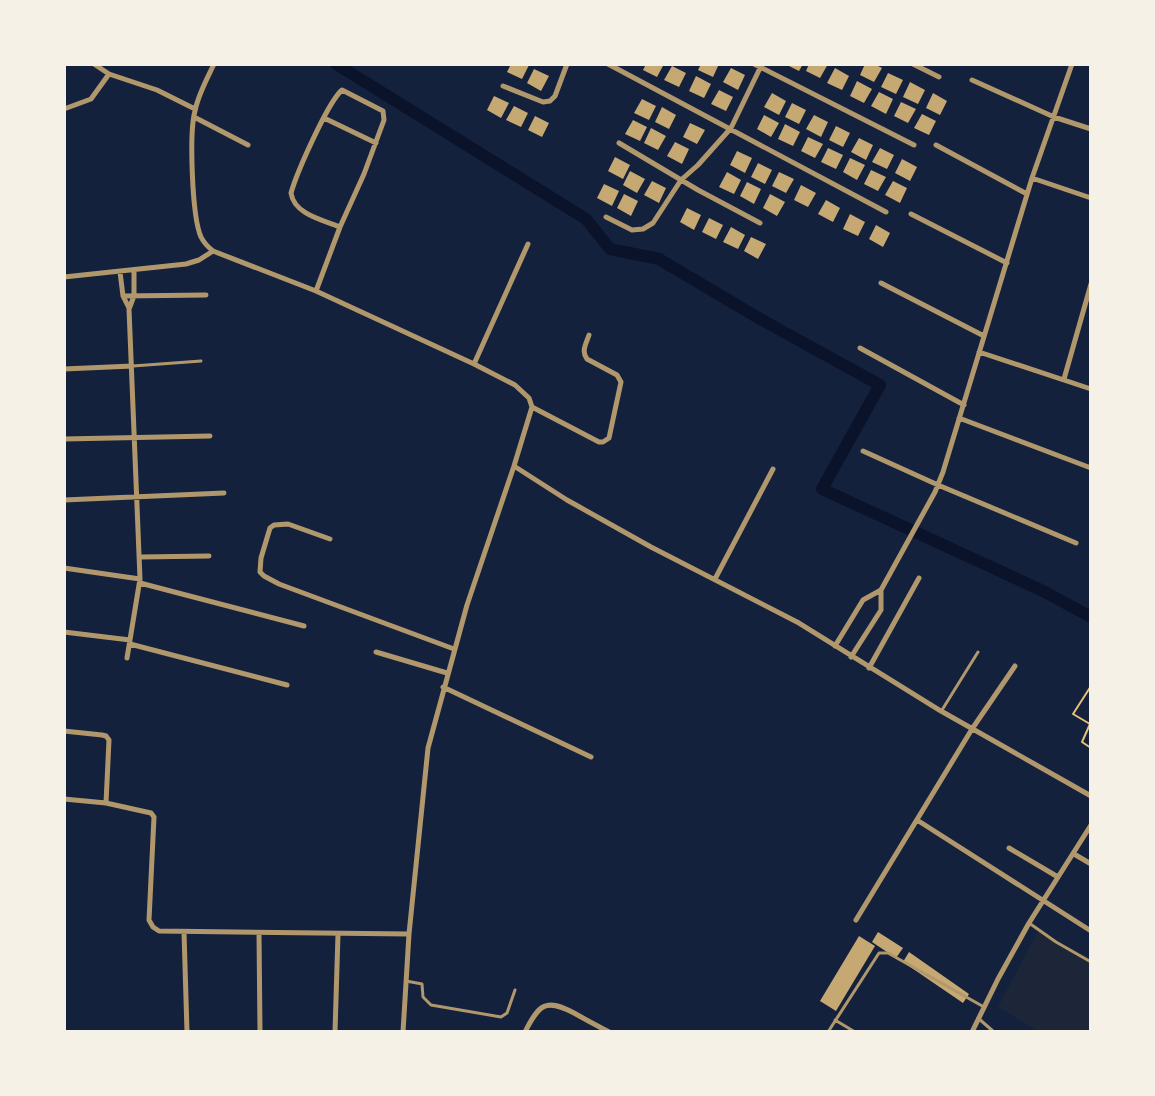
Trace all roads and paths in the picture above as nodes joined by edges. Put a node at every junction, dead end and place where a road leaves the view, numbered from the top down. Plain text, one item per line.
1 (94, 64) edge
2 (214, 64) edge
3 (567, 64) edge
4 (608, 64) edge
5 (754, 64) edge
6 (913, 64) edge
7 (1072, 64) edge
8 (762, 66) edge
9 (109, 74) junction
10 (939, 77) dead end
11 (972, 80) dead end
12 (503, 86) dead end
13 (64, 109) edge
14 (195, 110) junction
15 (194, 117) junction
16 (1054, 117) junction
17 (324, 118) junction
18 (731, 128) junction
19 (1091, 129) edge
20 (376, 143) junction
21 (619, 143) dead end
22 (248, 145) dead end
23 (914, 145) dead end
24 (936, 145) dead end
25 (1032, 178) junction
26 (681, 180) junction
27 (1027, 194) junction
28 (1091, 198) edge
29 (886, 212) dead end
30 (911, 214) dead end
31 (606, 217) dead end
32 (760, 223) dead end
33 (340, 227) junction
34 (528, 244) dead end
35 (213, 251) junction
36 (1007, 263) junction
37 (134, 270) junction
38 (120, 272) junction
39 (64, 277) edge
40 (881, 283) dead end
41 (1091, 284) edge
42 (316, 291) junction
43 (206, 295) dead end
44 (123, 296) junction
45 (134, 296) junction
46 (1088, 305) edge
47 (129, 309) junction
48 (589, 335) dead end
49 (984, 336) junction
50 (860, 348) dead end
51 (979, 352) junction
52 (201, 361) dead end
53 (474, 364) junction
54 (132, 366) junction
55 (64, 369) edge
56 (1064, 379) junction
57 (1091, 389) edge
58 (964, 405) junction
59 (532, 407) junction
60 (959, 418) junction
61 (210, 436) dead end
62 (134, 437) junction
63 (64, 439) edge
64 (863, 451) dead end
65 (514, 466) junction
66 (1091, 468) edge
67 (773, 469) dead end
68 (938, 485) junction
69 (224, 493) dead end
70 (136, 497) junction
71 (64, 500) edge
72 (330, 539) dead end
73 (1076, 543) dead end
74 (209, 556) dead end
75 (140, 557) junction
76 (64, 568) edge
77 (919, 578) dead end
78 (715, 579) junction
79 (140, 581) junction
80 (881, 590) junction
81 (304, 626) dead end
82 (64, 632) edge
83 (130, 642) junction
84 (835, 646) junction
85 (454, 649) junction
86 (376, 652) dead end
87 (978, 652) dead end
88 (851, 657) junction
89 (127, 658) dead end
90 (1015, 666) dead end
91 (869, 668) junction
92 (447, 673) junction
93 (287, 685) dead end
94 (1091, 686) edge
95 (443, 687) junction
96 (941, 711) junction
97 (972, 729) junction
98 (64, 731) edge
99 (1091, 748) edge
100 (591, 757) dead end
101 (1091, 796) edge
102 (64, 799) edge
103 (106, 803) junction
104 (917, 820) junction
105 (1091, 825) edge
106 (1009, 848) dead end
107 (1074, 854) junction
108 (1091, 864) edge
109 (1058, 877) junction
110 (1042, 901) junction
111 (856, 920) dead end
112 (1029, 923) junction
113 (1091, 931) edge
114 (184, 932) junction
115 (259, 933) junction
116 (338, 934) junction
117 (409, 934) junction
118 (1091, 962) edge
119 (406, 981) junction
120 (515, 990) dead end
121 (984, 1007) junction
122 (978, 1018) junction
123 (835, 1020) junction
124 (187, 1032) edge
125 (260, 1032) edge
126 (335, 1032) edge
127 (403, 1032) edge
128 (525, 1032) edge
129 (609, 1032) edge
130 (828, 1032) edge
131 (855, 1032) edge
132 (972, 1032) edge
133 (994, 1032) edge

1 - 9 street
2 - 14 street
3 - 12 street
4 - 18 street
5 - 8 street
6 - 10 street
7 - 16 street
8 - 18 street
8 - 23 street
9 - 13 street
9 - 14 street
11 - 16 street
14 - 15 street
15 - 22 street
15 - 35 street
16 - 19 street
16 - 25 street
17 - 20 street
17 - 20 street
17 - 33 street
18 - 26 street
18 - 29 street
20 - 33 street
21 - 26 street
24 - 27 street
25 - 27 street
25 - 28 street
26 - 31 street
26 - 32 street
27 - 36 street
30 - 36 street
33 - 42 street
34 - 53 street
35 - 37 street
35 - 42 street
36 - 49 street
37 - 38 street
37 - 45 street
38 - 39 street
38 - 44 street
40 - 49 street
41 - 46 street
42 - 53 street
43 - 45 street
44 - 45 street
44 - 47 street
45 - 47 street
46 - 56 street
47 - 54 street
48 - 59 street
49 - 51 street
50 - 58 street
51 - 56 street
51 - 58 street
52 - 54 lane
53 - 59 street
54 - 55 street
54 - 62 street
56 - 57 street
58 - 60 street
59 - 65 street
60 - 66 street
60 - 68 street
61 - 62 street
62 - 63 street
62 - 70 street
64 - 68 street
65 - 78 street
65 - 85 street
67 - 78 street
68 - 73 street
68 - 80 street
69 - 70 street
70 - 71 street
70 - 75 street
72 - 85 street
74 - 75 street
75 - 79 street
76 - 79 street
77 - 91 street
78 - 84 street
79 - 81 street
79 - 83 street
80 - 84 street
80 - 88 street
82 - 83 street
83 - 89 street
83 - 93 street
84 - 88 street
85 - 92 street
86 - 92 street
87 - 96 lane
88 - 91 street
90 - 97 street
91 - 96 street
92 - 95 street
94 - 99 path
95 - 100 street
95 - 117 street
96 - 97 street
97 - 101 street
97 - 104 street
98 - 103 street
102 - 103 street
103 - 114 street
104 - 110 street
104 - 111 street
105 - 107 street
106 - 109 street
107 - 108 street
107 - 109 street
109 - 110 street
110 - 112 street
110 - 113 street
112 - 118 lane
112 - 121 street
114 - 115 street
114 - 124 street
115 - 116 street
115 - 125 street
116 - 117 street
116 - 126 street
117 - 119 street
119 - 120 lane
119 - 127 street
121 - 122 street
121 - 123 lane
122 - 132 street
122 - 133 lane
123 - 130 lane
123 - 131 lane
128 - 129 street

